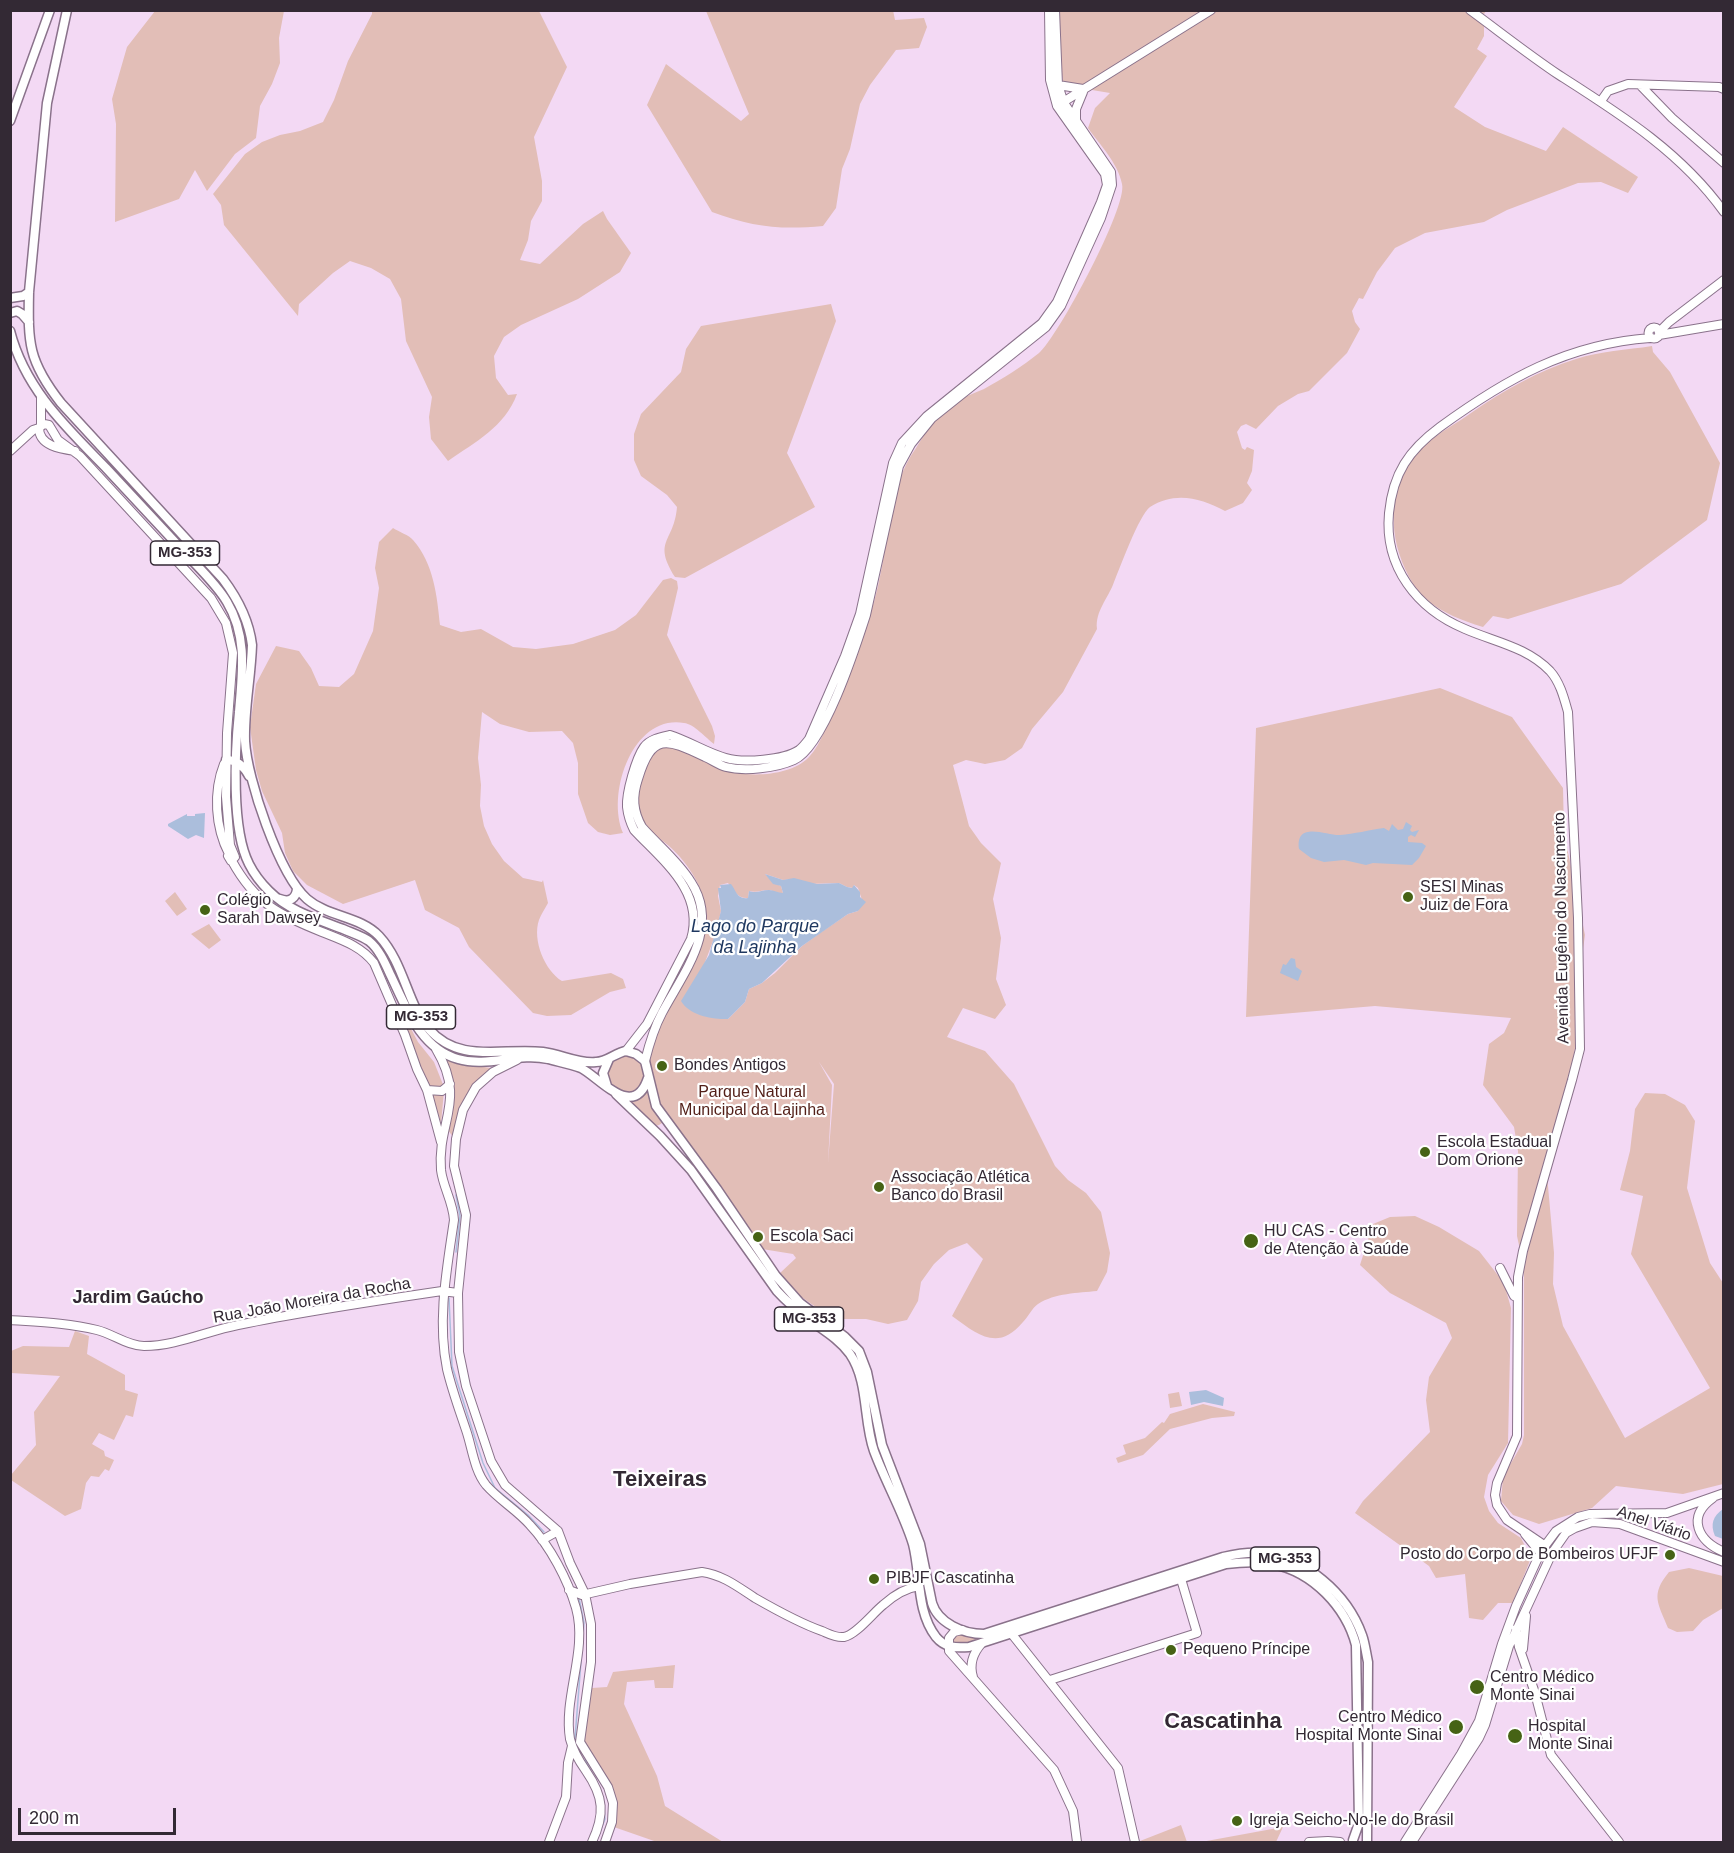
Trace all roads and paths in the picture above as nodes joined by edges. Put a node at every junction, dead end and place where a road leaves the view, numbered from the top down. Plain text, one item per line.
1 (50, 10) edge
2 (67, 10) edge
3 (1048, 10) edge
4 (1055, 10) edge
5 (1211, 10) edge
6 (1470, 10) edge
7 (1058, 85) junction
8 (1641, 86) junction
9 (1724, 88) edge
10 (1084, 89) junction
11 (1602, 101) junction
12 (1060, 104) junction
13 (10, 121) edge
14 (1076, 122) junction
15 (1724, 163) edge
16 (1724, 212) edge
17 (1724, 280) edge
18 (29, 292) junction
19 (10, 298) edge
20 (10, 313) edge
21 (29, 322) junction
22 (1724, 324) edge
23 (10, 331) edge
24 (1654, 333) junction
25 (42, 398) junction
26 (62, 423) junction
27 (40, 427) junction
28 (52, 430) junction
29 (43, 438) junction
30 (20, 442) junction
31 (10, 451) edge
32 (75, 451) junction
33 (230, 760) junction
34 (252, 782) junction
35 (216, 797) junction
36 (226, 797) junction
37 (235, 856) junction
38 (297, 889) junction
39 (277, 898) junction
40 (436, 1048) junction
41 (626, 1051) junction
42 (612, 1056) junction
43 (526, 1058) junction
44 (645, 1061) junction
45 (648, 1075) junction
46 (450, 1084) junction
47 (427, 1090) junction
48 (613, 1092) junction
49 (666, 1122) junction
50 (438, 1127) junction
51 (652, 1128) junction
52 (445, 1133) junction
53 (442, 1146) junction
54 (459, 1182) junction
55 (1541, 1188) junction
56 (1500, 1268) dead end
57 (447, 1270) junction
58 (460, 1270) junction
59 (444, 1292) junction
60 (458, 1293) junction
61 (1514, 1296) junction
62 (10, 1320) edge
63 (1517, 1339) junction
64 (1720, 1494) edge
65 (558, 1531) junction
66 (542, 1540) junction
67 (1546, 1550) junction
68 (1724, 1552) edge
69 (550, 1553) junction
70 (1724, 1562) edge
71 (570, 1563) junction
72 (1178, 1576) junction
73 (915, 1586) junction
74 (569, 1590) junction
75 (585, 1594) junction
76 (1527, 1611) junction
77 (959, 1629) junction
78 (1516, 1629) junction
79 (1011, 1633) junction
80 (982, 1643) junction
81 (948, 1646) junction
82 (1509, 1646) junction
83 (1519, 1647) junction
84 (1523, 1659) junction
85 (974, 1678) junction
86 (1050, 1680) junction
87 (579, 1745) junction
88 (576, 1756) junction
89 (569, 1769) junction
90 (1351, 1841) edge
91 (549, 1842) edge
92 (592, 1842) edge
93 (605, 1842) edge
94 (1077, 1842) edge
95 (1135, 1842) edge
96 (1309, 1842) edge
97 (1340, 1842) edge
98 (1365, 1842) edge
99 (1405, 1842) edge
100 (1412, 1842) edge
101 (1619, 1842) edge

1 - 13 main road
2 - 18 main road, MG-353
3 - 12 main road
4 - 7 main road
5 - 10 main road
6 - 11 main road
7 - 10 main road
7 - 12 main road
8 - 9 main road
8 - 11 main road
8 - 15 main road
10 - 12 main road
10 - 14 main road
11 - 16 main road
12 - 14 main road
12 - 41 main road
14 - 44 main road
17 - 24 main road
18 - 19 main road
18 - 21 main road, MG-353
20 - 21 main road
21 - 34 main road, MG-353
22 - 24 main road, Avenida Eugênio do Nascimento
23 - 25 main road, MG-353
24 - 55 main road, Avenida Eugênio do Nascimento
25 - 26 main road, MG-353
25 - 27 main road
26 - 28 main road
26 - 33 main road, MG-353
27 - 28 main road
27 - 29 main road
27 - 30 main road
28 - 29 main road
28 - 32 main road
29 - 30 main road
29 - 32 main road
30 - 31 main road
32 - 33 main road
33 - 34 main road
33 - 35 main road
33 - 36 main road
33 - 37 main road, MG-353
34 - 38 main road, MG-353
35 - 36 main road
35 - 37 main road
36 - 37 main road
37 - 39 main road, MG-353
37 - 47 main road
38 - 39 main road
38 - 42 main road, MG-353
39 - 40 main road, MG-353
40 - 43 main road, MG-353
40 - 46 main road
41 - 42 main road, MG-353
41 - 44 main road
42 - 48 main road
43 - 48 main road, MG-353
43 - 54 main road
44 - 45 main road, MG-353
45 - 48 main road
45 - 49 main road, MG-353
46 - 47 main road
46 - 52 main road
47 - 50 main road
48 - 51 main road, MG-353
49 - 51 main road
49 - 77 main road, MG-353
50 - 52 main road
50 - 53 main road
51 - 73 main road, MG-353
52 - 53 main road
52 - 54 main road
53 - 57 main road
54 - 58 main road
55 - 61 main road, Avenida Eugênio do Nascimento
55 - 63 main road, Avenida Eugênio do Nascimento
56 - 61 main road
57 - 58 main road
57 - 59 main road
58 - 60 main road
59 - 60 main road, Rua João Moreira da Rocha
59 - 62 main road, Rua João Moreira da Rocha
59 - 66 main road
60 - 65 main road
61 - 63 main road, Avenida Eugênio do Nascimento
63 - 67 main road, Avenida Eugênio do Nascimento
64 - 67 main road, Anel Viário
64 - 68 main road
65 - 66 main road
65 - 71 main road
66 - 69 main road
67 - 70 main road, Anel Viário
67 - 76 main road
67 - 78 main road
67 - 99 main road
69 - 71 main road
69 - 74 main road
71 - 75 main road
72 - 77 main road, MG-353
72 - 79 main road, MG-353
72 - 86 main road
72 - 90 main road, MG-353
72 - 98 main road, MG-353
73 - 75 main road
73 - 77 main road
73 - 81 main road, MG-353
74 - 75 main road
74 - 87 main road
75 - 87 main road
76 - 78 main road
76 - 84 main road
77 - 81 main road
78 - 82 main road
78 - 83 main road
79 - 80 main road, MG-353
79 - 86 main road
80 - 81 main road, MG-353
80 - 85 main road
81 - 85 main road
82 - 83 main road
82 - 100 main road
83 - 84 main road
84 - 101 main road
85 - 94 main road
86 - 95 main road
87 - 88 main road
87 - 89 main road
87 - 93 main road
88 - 89 main road
88 - 92 main road
89 - 91 main road
90 - 98 main road, MG-353
96 - 97 main road

